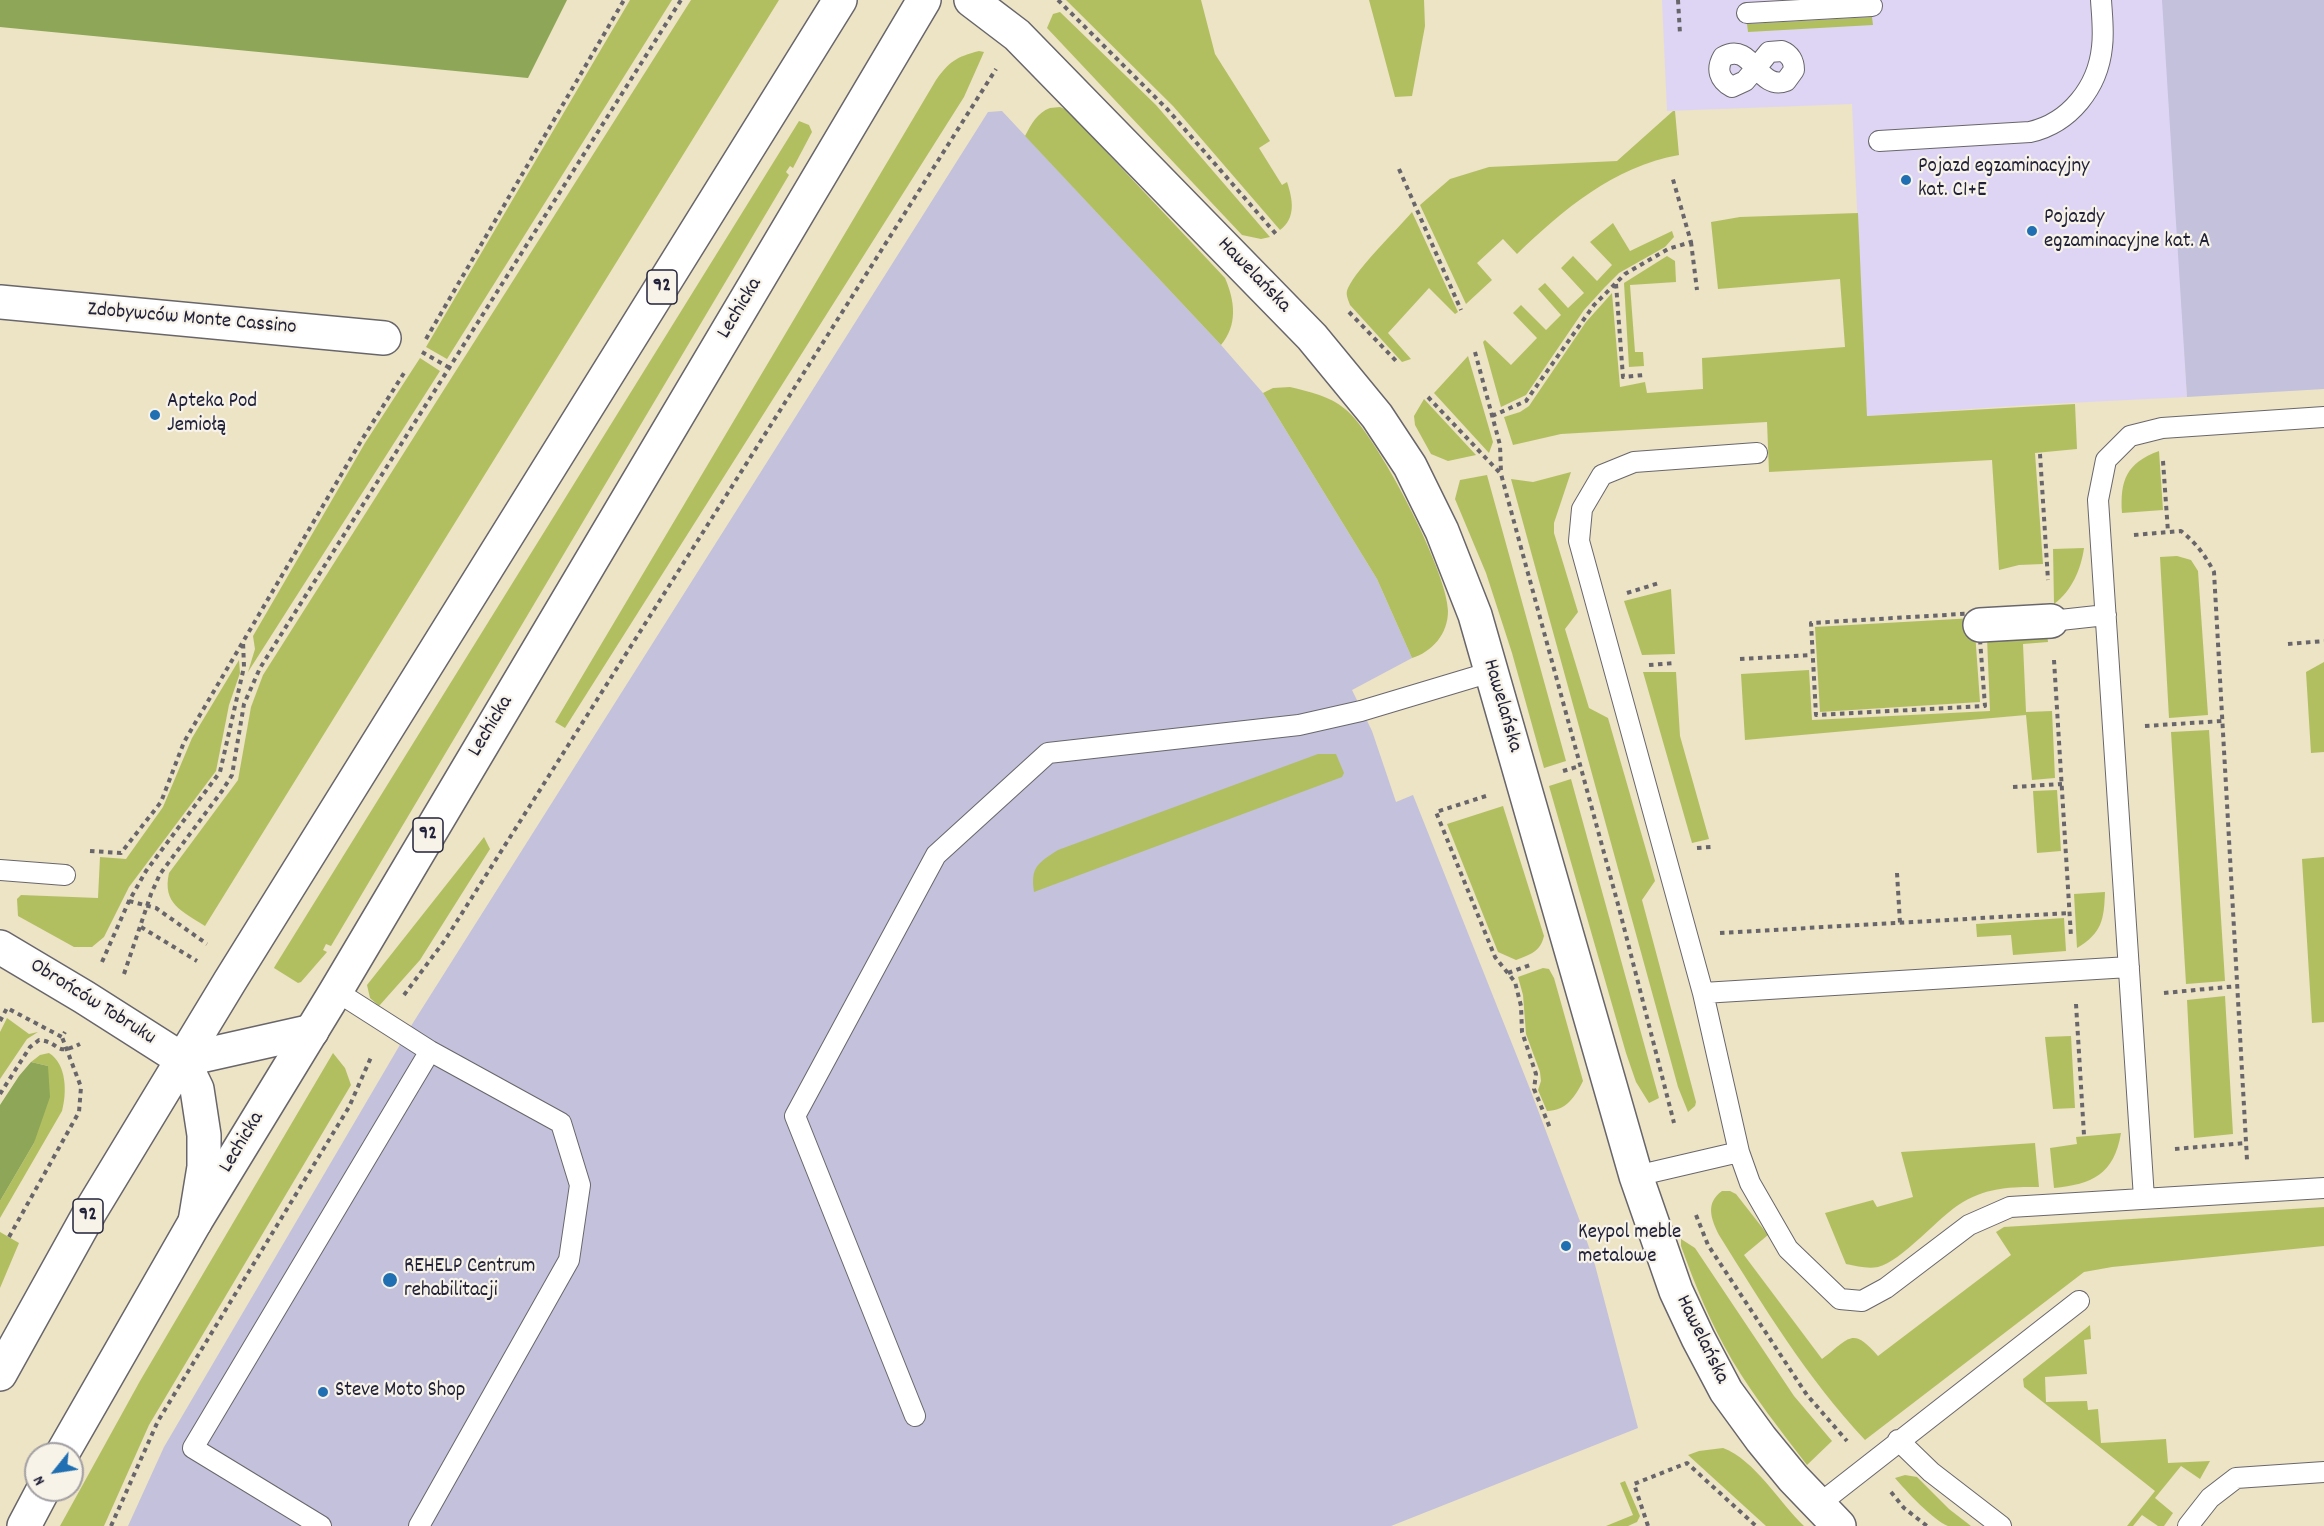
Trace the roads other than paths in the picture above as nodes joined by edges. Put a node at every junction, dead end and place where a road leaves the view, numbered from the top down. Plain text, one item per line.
1 (840, 0) edge
2 (924, 0) edge
3 (970, 0) edge
4 (2101, 0) edge
5 (1872, 6) dead end
6 (1747, 13) dead end
7 (1879, 141) dead end
8 (0, 302) edge
9 (384, 338) dead end
10 (2324, 417) edge
11 (1757, 453) dead end
12 (2106, 615) junction
13 (1980, 625) road end
14 (2052, 634) joint
15 (1491, 672) junction
16 (0, 870) edge
17 (65, 875) road end
18 (0, 947) edge
19 (2129, 967) junction
20 (336, 991) junction
21 (1703, 993) junction
22 (312, 1031) junction
23 (430, 1051) junction
24 (183, 1060) junction
25 (1739, 1152) junction
26 (1636, 1176) junction
27 (2324, 1188) edge
28 (2145, 1198) junction
29 (195, 1222) junction
30 (2079, 1301) dead end
31 (0, 1374) edge
32 (915, 1416) dead end
33 (1898, 1440) junction
34 (70, 1442) edge
35 (2324, 1472) edge
36 (37, 1502) edge
37 (1828, 1516) edge
38 (24, 1526) edge
39 (321, 1526) edge
40 (418, 1526) edge
41 (2001, 1526) edge
42 (2188, 1526) edge

1 - 24 main road, 92
2 - 20 main road, Lechicka / 92
3 - 15 main road, Hawelańska
4 - 7 lane
5 - 6 lane
8 - 9 main road, Zdobywców Monte Cassino
10 - 12 lane
11 - 21 lane
12 - 14 lane
12 - 19 lane
13 - 14 main road
15 - 26 main road, Hawelańska
15 - 32 lane
16 - 17 lane
18 - 24 main road, Obrońców Tobruku
19 - 21 lane
19 - 28 lane
20 - 22 main road, Lechicka / 92
20 - 23 lane
21 - 25 lane
22 - 24 main road
22 - 29 main road, Lechicka / 92
23 - 39 lane
23 - 40 lane
24 - 29 main road
24 - 31 main road, 92
25 - 26 lane
25 - 28 lane
26 - 37 main road, Hawelańska
27 - 28 lane
29 - 34 main road, Lechicka / 92
30 - 33 lane
33 - 37 lane
33 - 41 lane
35 - 42 lane
36 - 38 main road

